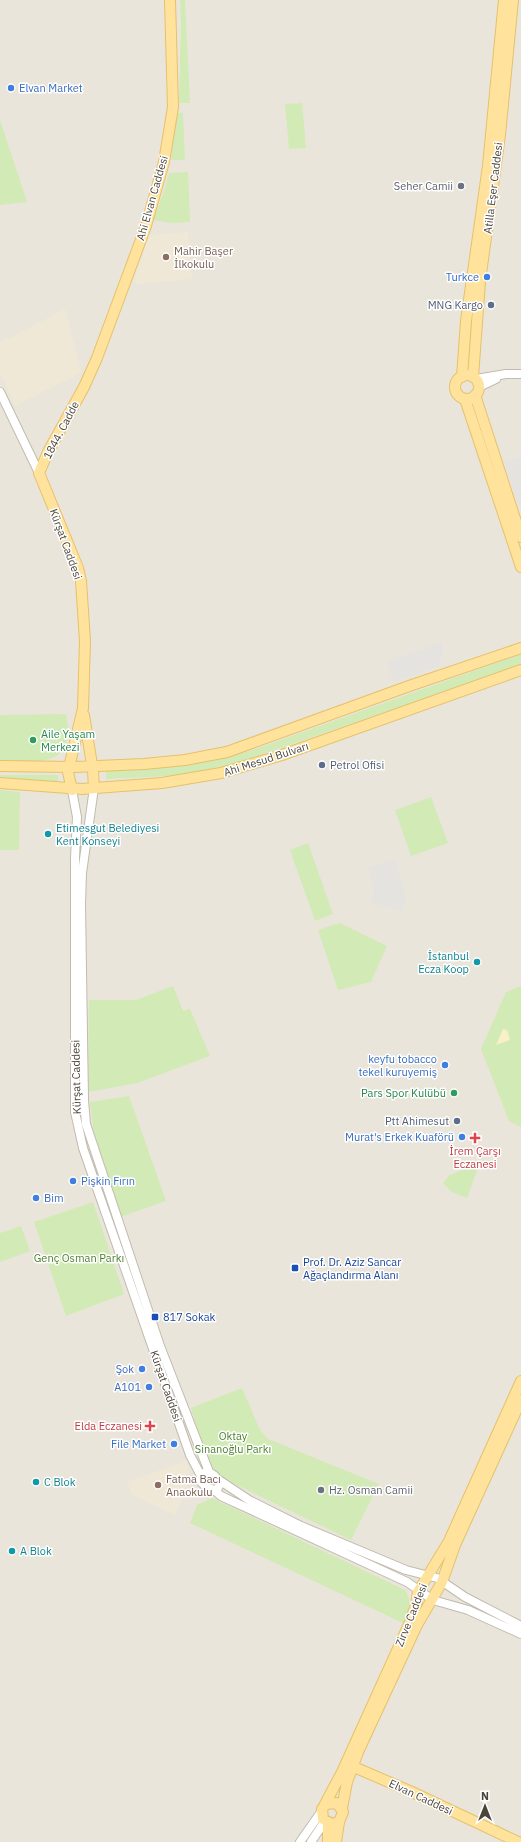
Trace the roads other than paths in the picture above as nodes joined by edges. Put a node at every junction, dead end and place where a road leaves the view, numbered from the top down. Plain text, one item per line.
1 (170, 0) edge
2 (504, 0) edge
3 (513, 0) edge
4 (521, 374) edge
5 (462, 376) junction
6 (84, 387) joint
7 (474, 387) junction
8 (0, 392) edge
9 (39, 473) junction
10 (521, 537) edge
11 (521, 567) edge
12 (521, 648) edge
13 (521, 670) edge
14 (83, 708) junction
15 (0, 766) edge
16 (92, 766) junction
17 (69, 767) junction
18 (0, 783) edge
19 (94, 788) junction
20 (72, 790) junction
21 (521, 1381) edge
22 (521, 1400) edge
23 (209, 1472) junction
24 (201, 1476) junction
25 (219, 1480) junction
26 (214, 1490) junction
27 (427, 1575) junction
28 (442, 1582) junction
29 (418, 1591) junction
30 (433, 1600) junction
31 (521, 1626) edge
32 (521, 1634) edge
33 (349, 1765) junction
34 (342, 1808) junction
35 (325, 1816) junction
36 (339, 1822) junction
37 (300, 1842) edge
38 (312, 1842) edge
39 (328, 1842) edge
40 (336, 1842) edge
41 (518, 1842) edge

1 - 6 main road, Ahi Elvan Caddesi
2 - 5 main road, Atilla Eşer Caddesi
3 - 7 main road, Atilla Eşer Caddesi
4 - 7 street
5 - 7 main road
5 - 7 main road, Atilla Eşer Caddesi
6 - 9 main road, 1844. Cadde
7 - 10 main road, Atilla Eşer Caddesi
7 - 11 main road, Atilla Eşer Caddesi
8 - 9 street, Kürşat Caddesi
9 - 14 main road, Kürşat Caddesi
12 - 16 main road, Ahi Mesud Bulvarı
13 - 19 main road, Ahi Mesud Bulvarı
14 - 16 main road, Kürşat Caddesi
14 - 17 main road, Kürşat Caddesi
15 - 17 main road, Ahi Mesud Bulvarı
16 - 17 main road, Ahi Mesud Bulvarı
16 - 19 main road, Kürşat Caddesi
17 - 20 main road, Kürşat Caddesi
18 - 20 main road, Ahi Mesud Bulvarı
19 - 20 main road, Ahi Mesud Bulvarı
19 - 23 street, Kürşat Caddesi
20 - 24 street, Kürşat Caddesi
21 - 27 main road, Zirve Caddesi
22 - 28 main road, Zirve Caddesi
23 - 24 street
23 - 25 street
24 - 26 street
25 - 26 street
25 - 27 street
26 - 29 street
27 - 28 street
27 - 29 main road, Zirve Caddesi
28 - 30 main road, Zirve Caddesi
28 - 31 street
29 - 30 street
29 - 33 main road, Zirve Caddesi
30 - 32 street
30 - 33 main road, Zirve Caddesi
33 - 34 main road, Zirve Caddesi
33 - 35 main road, Zirve Caddesi
33 - 41 main road, Elvan Caddesi
34 - 35 main road
34 - 36 main road, Zirve Caddesi
35 - 36 main road
35 - 37 street
35 - 38 street
35 - 39 main road, Zirve Caddesi
36 - 40 main road

